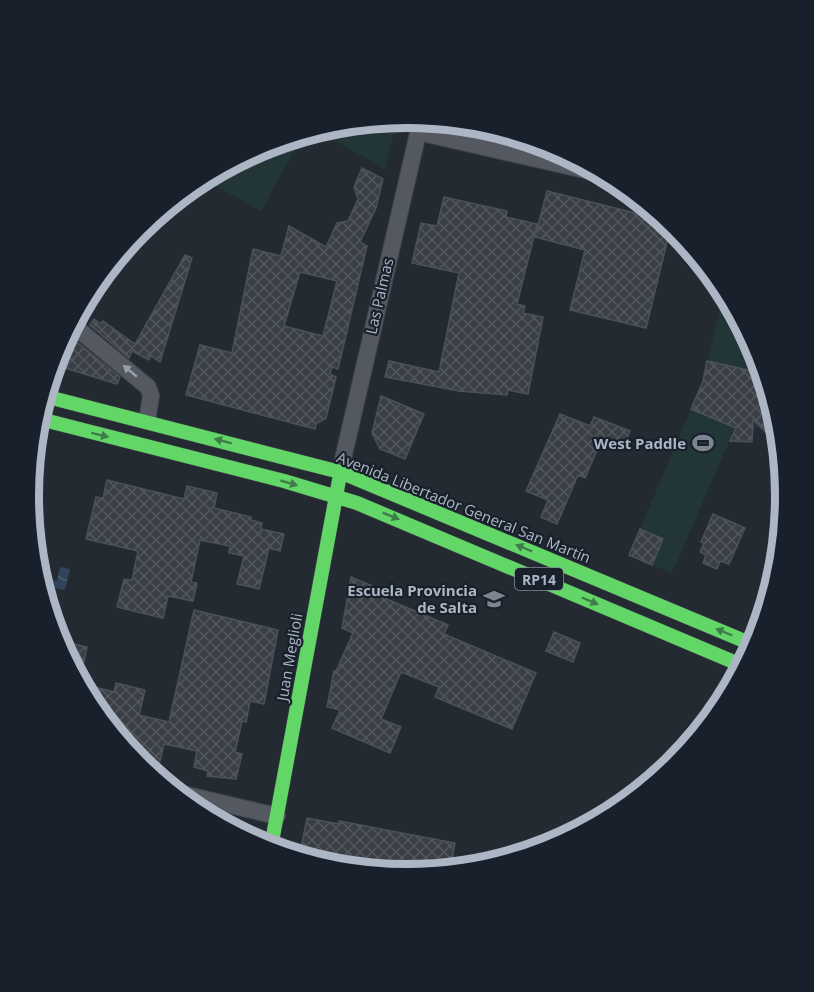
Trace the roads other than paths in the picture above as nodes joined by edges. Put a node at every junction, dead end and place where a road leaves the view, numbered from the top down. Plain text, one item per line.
1 (418, 128) edge
2 (430, 129) edge
3 (569, 165) edge
4 (79, 330) edge
5 (53, 398) edge
6 (47, 421) edge
7 (147, 421) junction
8 (340, 472) junction
9 (336, 496) junction
10 (745, 641) edge
11 (735, 663) edge
12 (196, 797) edge
13 (277, 816) junction
14 (273, 838) edge

1 - 8 street, Las Palmas
2 - 3 street
7 -> 4 street
5 - 7 main road, Avenida Libertador General San Martín / RP14
6 -> 9 main road, RP14
8 -> 7 main road, Avenida Libertador General San Martín / RP14
8 - 9 main road, Juan Meglioli
10 -> 8 main road, Avenida Libertador General San Martín / RP14
9 -> 11 main road, RP14
9 - 13 main road, Juan Meglioli
12 - 13 street
13 - 14 main road, Juan Meglioli

